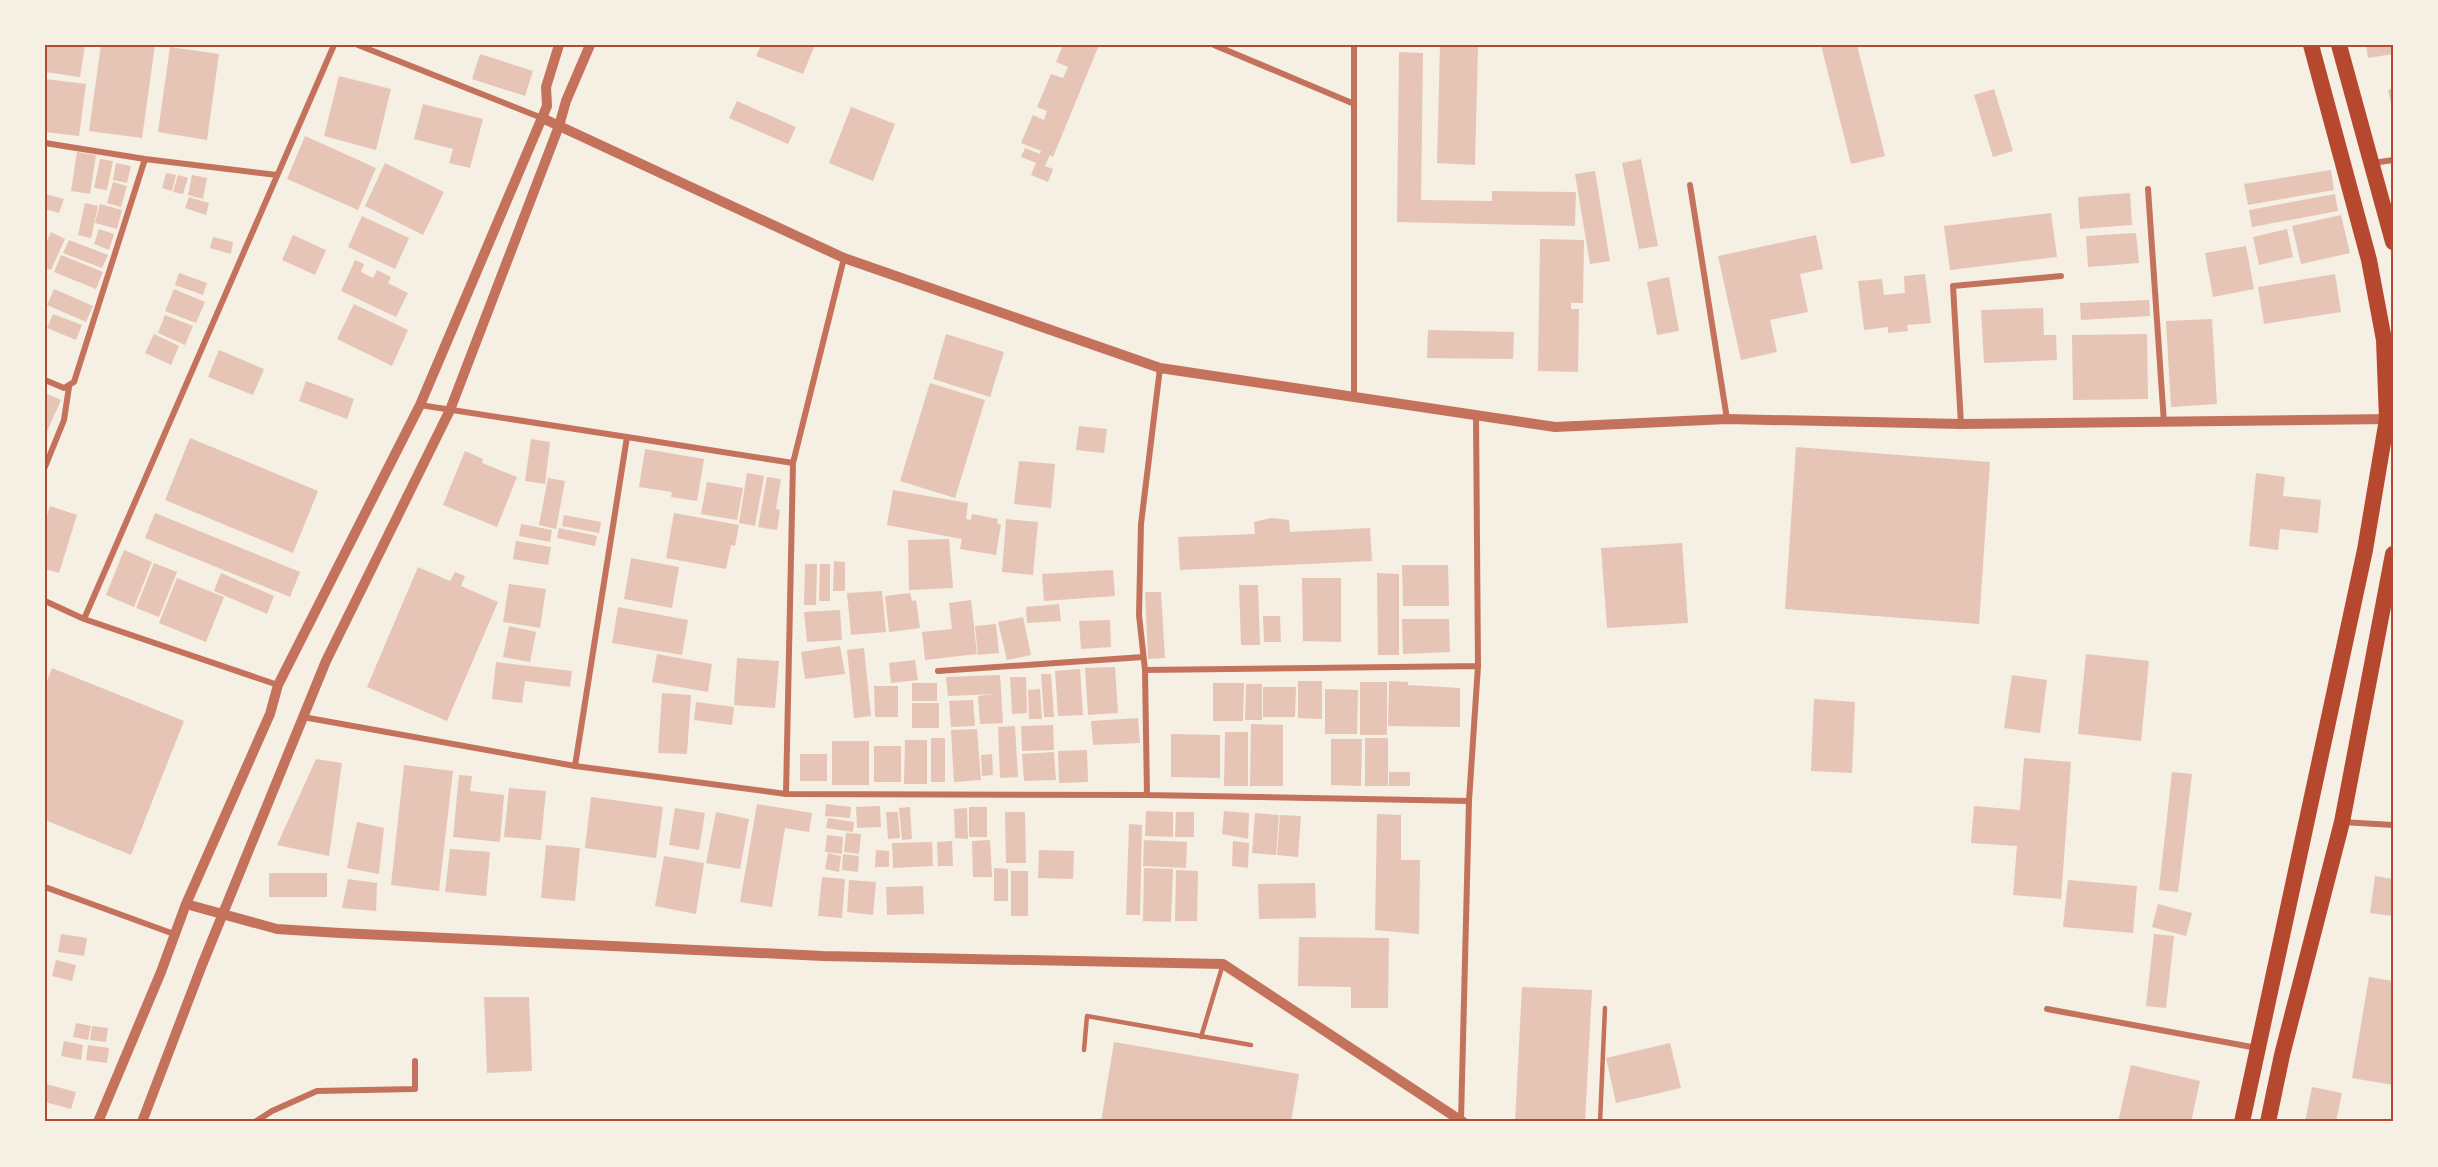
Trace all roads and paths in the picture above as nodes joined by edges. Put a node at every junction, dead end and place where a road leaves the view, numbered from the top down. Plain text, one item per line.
1 (334, 45) edge
2 (358, 45) edge
3 (559, 45) edge
4 (590, 45) edge
5 (1214, 45) edge
6 (1354, 45) edge
7 (2311, 45) edge
8 (2339, 45) edge
9 (1352, 103) junction
10 (542, 118) junction
11 (560, 126) junction
12 (45, 143) edge
13 (145, 159) junction
14 (2393, 160) edge
15 (2373, 163) junction
16 (277, 175) junction
17 (1690, 185) dead end
18 (2148, 189) dead end
19 (2393, 242) edge
20 (844, 258) junction
21 (2061, 276) dead end
22 (1160, 368) junction
23 (45, 380) edge
24 (69, 387) junction
25 (1354, 397) junction
26 (420, 405) junction
27 (450, 410) junction
28 (1476, 415) junction
29 (1727, 419) junction
30 (2390, 419) edge
31 (2164, 423) junction
32 (1961, 424) junction
33 (627, 437) junction
34 (793, 463) junction
35 (45, 467) edge
36 (2393, 554) edge
37 (45, 601) edge
38 (84, 619) junction
39 (1143, 657) junction
40 (1479, 666) junction
41 (1145, 670) junction
42 (938, 671) dead end
43 (278, 685) junction
44 (303, 717) junction
45 (575, 766) junction
46 (786, 794) junction
47 (1147, 795) junction
48 (1468, 801) junction
49 (2342, 822) junction
50 (2393, 825) edge
51 (45, 887) edge
52 (186, 904) junction
53 (224, 915) junction
54 (174, 934) junction
55 (1223, 964) junction
56 (1605, 1008) dead end
57 (2047, 1010) dead end
58 (1201, 1036) junction
59 (1251, 1045) dead end
60 (2257, 1048) junction
61 (1084, 1050) dead end
62 (415, 1061) dead end
63 (1462, 1121) edge
64 (98, 1122) edge
65 (142, 1122) edge
66 (255, 1122) edge
67 (1600, 1122) edge
68 (2242, 1122) edge
69 (2268, 1122) edge

1 - 16 street
2 - 10 street
3 - 10 street
4 - 11 street
5 - 9 street
6 - 9 street
7 - 30 highway
8 - 15 highway
9 - 25 street
10 - 11 street
10 - 26 street
11 - 20 street
11 - 27 street
12 - 13 street
13 - 16 street
13 - 24 street
14 - 15 street
15 - 19 highway
16 - 38 street
17 - 29 street
18 - 31 street
20 - 22 street
20 - 34 street
21 - 32 street
22 - 25 street
22 - 39 street
23 - 24 street
24 - 35 street
25 - 28 street
26 - 27 street
26 - 43 street
27 - 33 street
27 - 44 street
28 - 29 street
28 - 40 street
29 - 32 street
30 - 31 street
30 - 60 highway
31 - 32 street
33 - 34 street
33 - 45 street
34 - 46 street
36 - 49 highway
37 - 38 street
38 - 43 street
39 - 41 street
39 - 42 street
40 - 41 street
40 - 48 street
41 - 47 street
43 - 52 street
44 - 45 street
44 - 53 street
45 - 46 street
46 - 47 street
47 - 48 street
48 - 63 street
49 - 50 street
49 - 69 highway
51 - 54 street
52 - 53 street
52 - 54 street
53 - 55 street
53 - 65 street
54 - 64 street
55 - 58 lane
55 - 63 street
56 - 67 lane
57 - 60 street
58 - 59 lane
58 - 61 lane
60 - 68 highway
62 - 66 street

